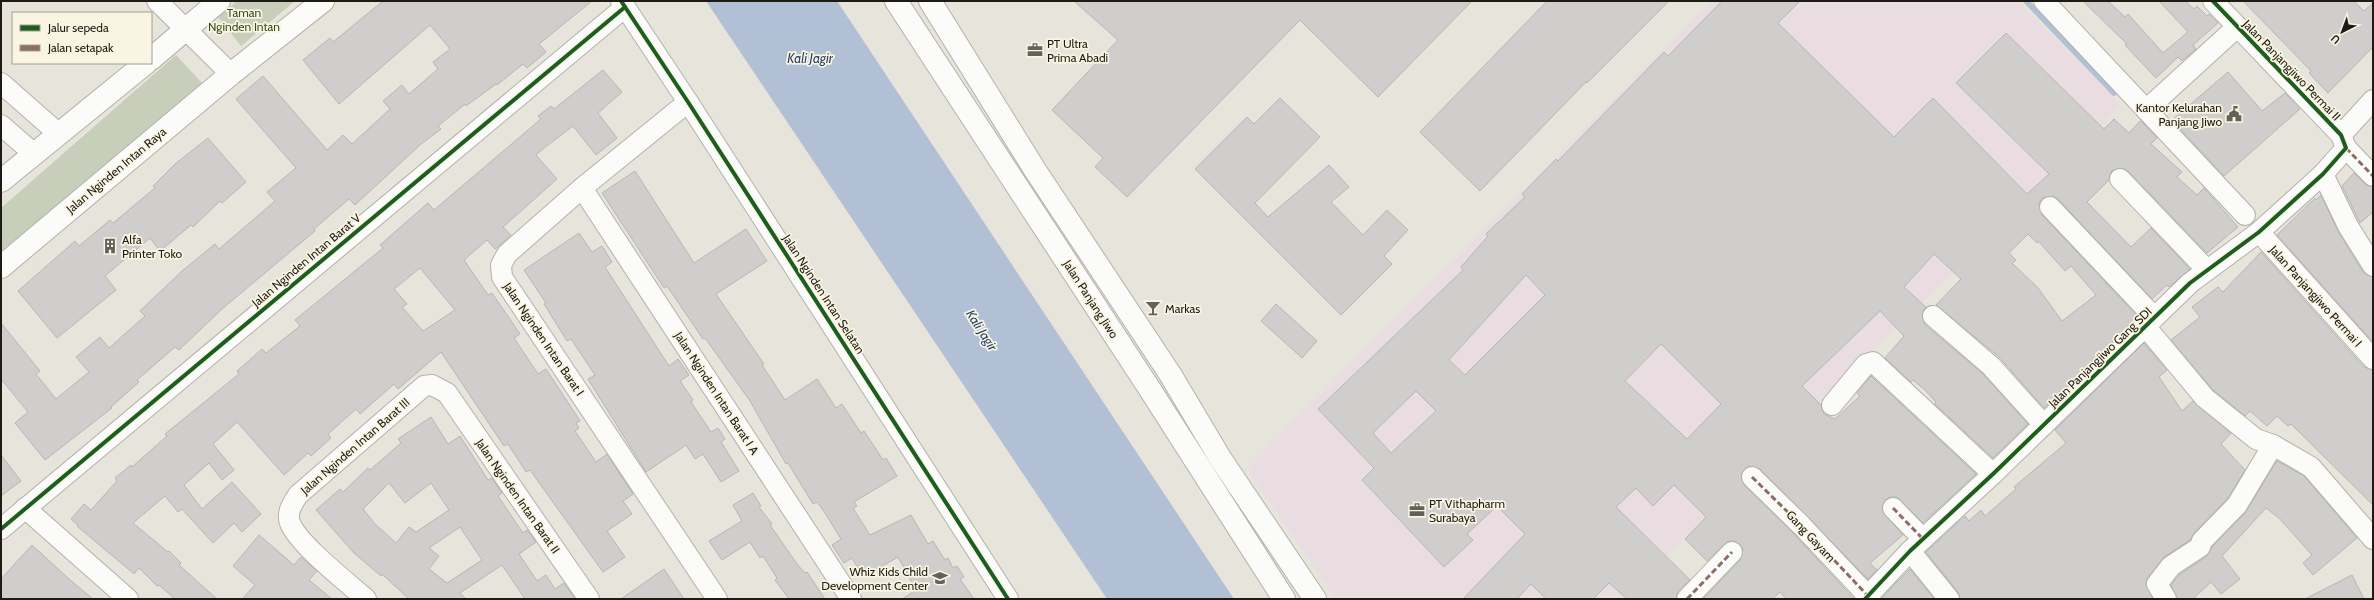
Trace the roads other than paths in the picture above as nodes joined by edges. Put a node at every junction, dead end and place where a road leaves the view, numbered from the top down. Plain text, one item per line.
1 (157, 1) edge
2 (219, 1) edge
3 (322, 1) edge
4 (896, 1) edge
5 (930, 1) edge
6 (2044, 1) edge
7 (2213, 1) edge
8 (623, 4) edge
9 (2237, 27) junction
10 (187, 30) junction
11 (152, 58) edge
12 (145, 64) edge
13 (231, 74) junction
14 (1, 83) edge
15 (2373, 100) edge
16 (688, 102) junction
17 (2146, 110) junction
18 (1, 125) edge
19 (59, 134) junction
20 (2343, 142) junction
21 (33, 153) junction
22 (2323, 174) junction
23 (2373, 176) edge
24 (2120, 179) dead end
25 (1, 181) edge
26 (582, 188) junction
27 (2050, 207) dead end
28 (2245, 215) dead end
29 (2259, 232) junction
30 (2373, 266) edge
31 (1, 267) edge
32 (2207, 270) junction
33 (1934, 316) dead end
34 (2150, 322) junction
35 (2373, 359) edge
36 (1170, 374) junction
37 (1149, 388) junction
38 (447, 393) joint
39 (1832, 405) dead end
40 (1192, 411) junction
41 (1173, 425) junction
42 (2044, 425) junction
43 (2273, 446) junction
44 (1993, 474) junction
45 (1752, 477) dead end
46 (25, 508) junction
47 (1893, 508) dead end
48 (1, 529) edge
49 (2373, 539) edge
50 (1916, 545) junction
51 (1732, 552) dead end
52 (1867, 598) edge
53 (128, 599) edge
54 (366, 599) edge
55 (589, 599) edge
56 (717, 599) edge
57 (851, 599) edge
58 (1008, 599) edge
59 (1284, 599) edge
60 (1315, 599) edge
61 (1687, 599) edge
62 (1949, 599) edge
63 (2166, 599) edge

1 - 10 street
2 - 10 main road
3 - 13 main road, Jalan Nginden Intan Raya
4 - 37 main road, Jalan Panjang Jiwo
5 - 36 main road, Jalan Panjang Jiwo
6 - 17 street
7 - 9 street, Jalan Panjangjiwo Permai II
8 - 16 street, Jalan Nginden Intan Selatan
8 - 46 street, Jalan Nginden Intan Barat V
9 - 17 street
9 - 20 street, Jalan Panjangjiwo Permai II
10 - 11 main road
10 - 13 street
12 - 19 main road
13 - 31 main road, Jalan Nginden Intan Raya
14 - 19 street
15 - 20 street, Jalan Panjangjiwo Gang SDI
16 - 26 street, Jalan Nginden Intan Barat I
16 - 58 street, Jalan Nginden Intan Selatan
17 - 28 street
18 - 21 street
19 - 21 main road
20 - 22 street, Jalan Panjangjiwo Gang SDI
20 - 23 street, Jalan Panjangjiwo Permai II
21 - 25 main road
22 - 29 street, Jalan Panjangjiwo Gang SDI
22 - 30 street
24 - 32 street
26 - 56 street, Jalan Nginden Intan Barat I
26 - 57 street, Jalan Nginden Intan Barat I A
27 - 34 street
29 - 32 street, Jalan Panjangjiwo Gang SDI
29 - 35 street, Jalan Panjangjiwo Permai I
32 - 34 street, Jalan Panjangjiwo Gang SDI
33 - 42 street
34 - 42 street, Jalan Panjangjiwo Gang SDI
34 - 43 street
36 - 37 main road
36 - 40 main road, Jalan Panjang Jiwo
37 - 41 main road, Jalan Panjang Jiwo
38 - 54 street, Jalan Nginden Intan Barat III
38 - 55 street, Jalan Nginden Intan Barat II
39 - 44 street
40 - 41 main road
40 - 60 main road, Jalan Panjang Jiwo
41 - 59 main road, Jalan Panjang Jiwo
42 - 44 street, Jalan Panjangjiwo Gang SDI
43 - 49 street
43 - 63 street
44 - 50 street, Jalan Panjangjiwo Gang SDI
45 - 52 street, Gang Gayam
46 - 48 street, Jalan Nginden Intan Barat V
46 - 53 street
47 - 50 street
50 - 52 street, Jalan Panjangjiwo Gang SDI
50 - 62 street
51 - 61 street

